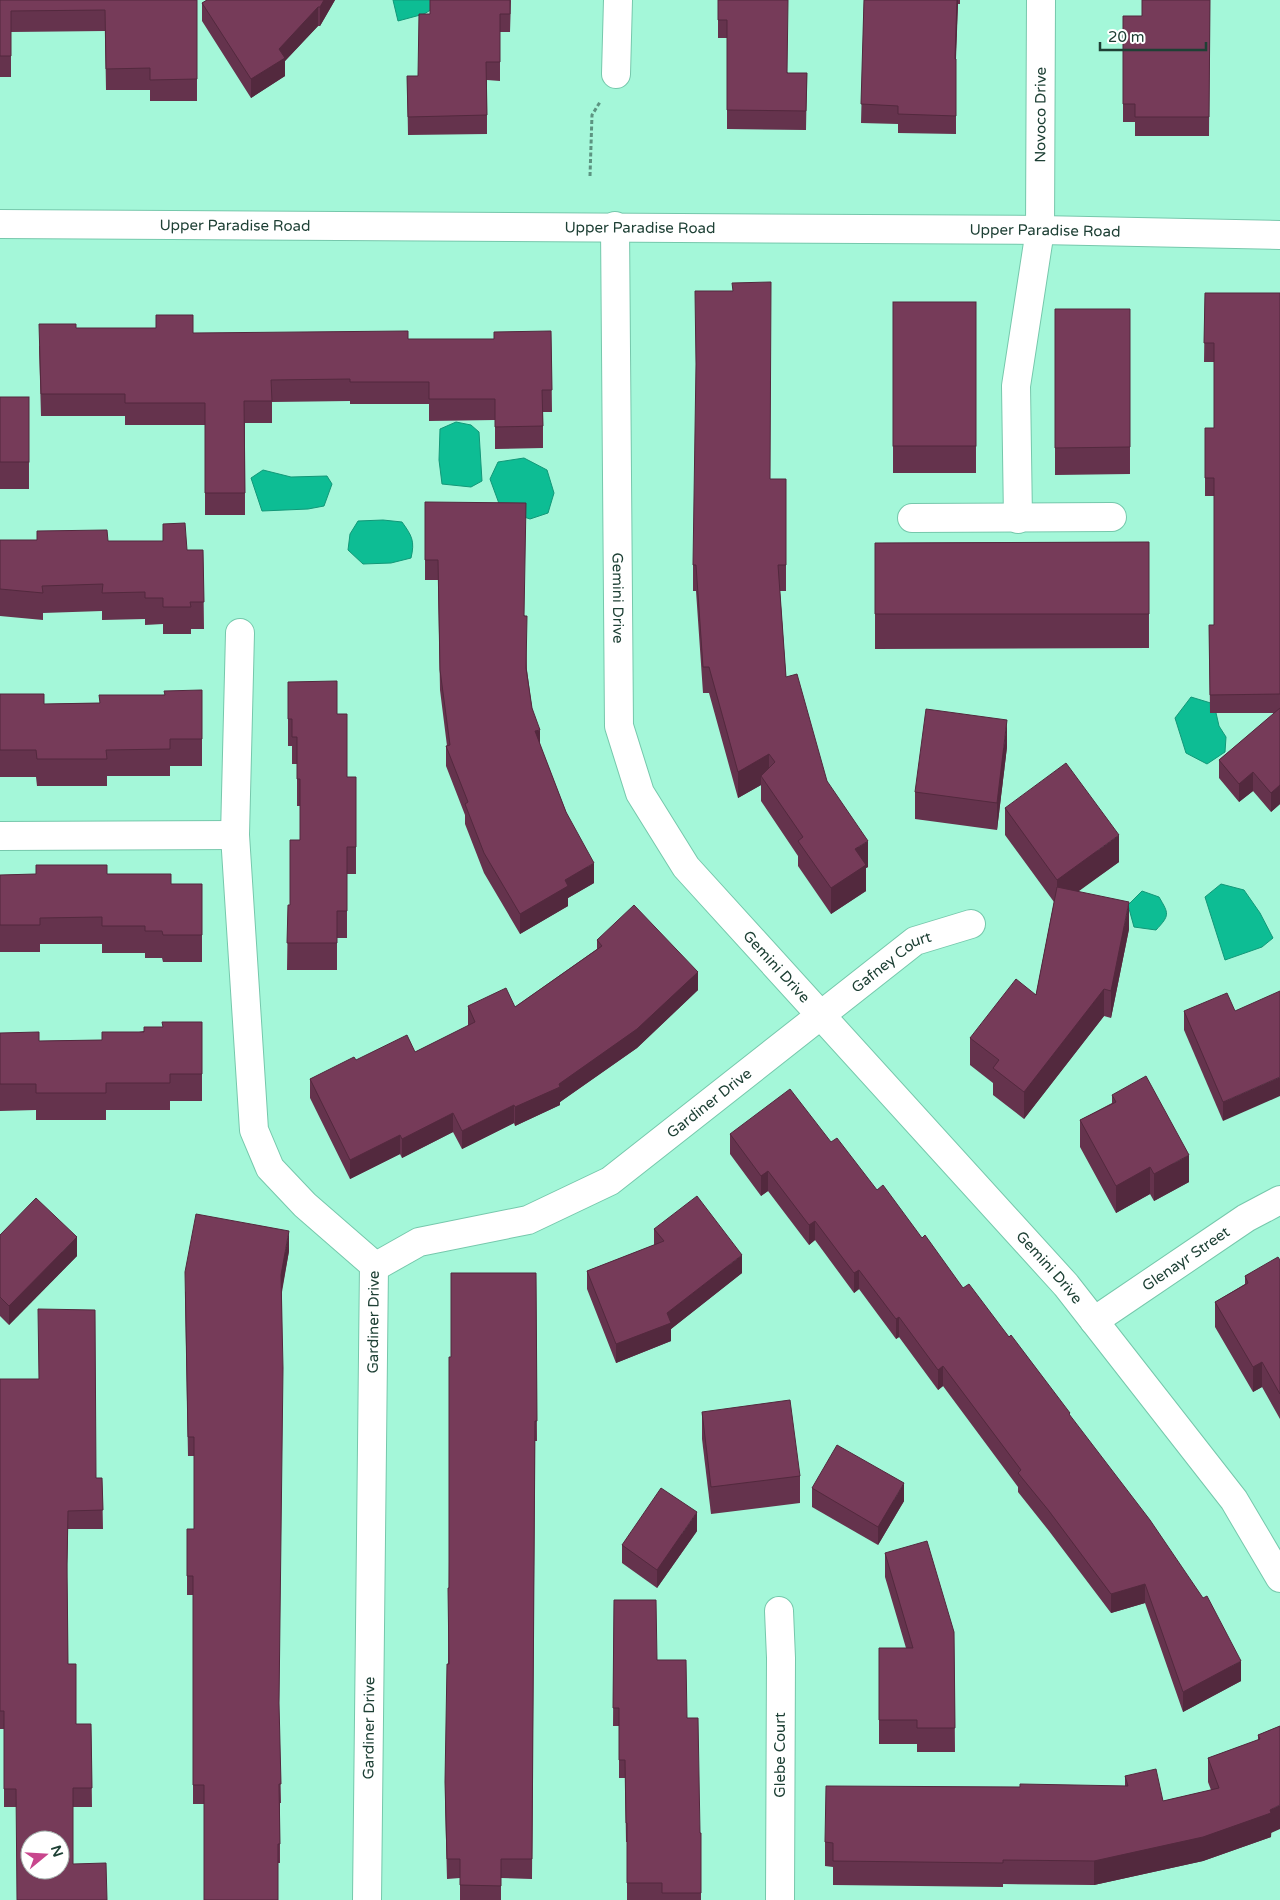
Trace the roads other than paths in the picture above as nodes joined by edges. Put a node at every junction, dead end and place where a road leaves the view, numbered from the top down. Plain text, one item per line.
1 (618, 0) edge
2 (1041, 0) edge
3 (616, 74) road end
4 (0, 224) edge
5 (615, 226) junction
6 (1040, 230) junction
7 (1280, 235) edge
8 (1112, 517) dead end
9 (912, 518) dead end
10 (1018, 519) junction
11 (240, 633) dead end
12 (235, 835) junction
13 (0, 836) edge
14 (971, 924) dead end
15 (821, 1015) junction
16 (1280, 1200) edge
17 (374, 1265) junction
18 (1094, 1321) junction
19 (1280, 1578) edge
20 (779, 1611) dead end
21 (367, 1900) edge
22 (780, 1900) edge

1 - 3 street
2 - 6 street, Novoco Drive
4 - 5 street, Upper Paradise Road
5 - 6 street, Upper Paradise Road
5 - 15 street, Gemini Drive
6 - 7 street, Upper Paradise Road
6 - 10 street, Novoco Drive
8 - 10 street
9 - 10 street
11 - 12 street
12 - 13 street
12 - 17 street
14 - 15 street, Gafney Court
15 - 17 street, Gardiner Drive
15 - 18 street, Gemini Drive
16 - 18 street, Glenayr Street
17 - 21 street, Gardiner Drive
18 - 19 street, Gemini Drive
20 - 22 street, Glebe Court

